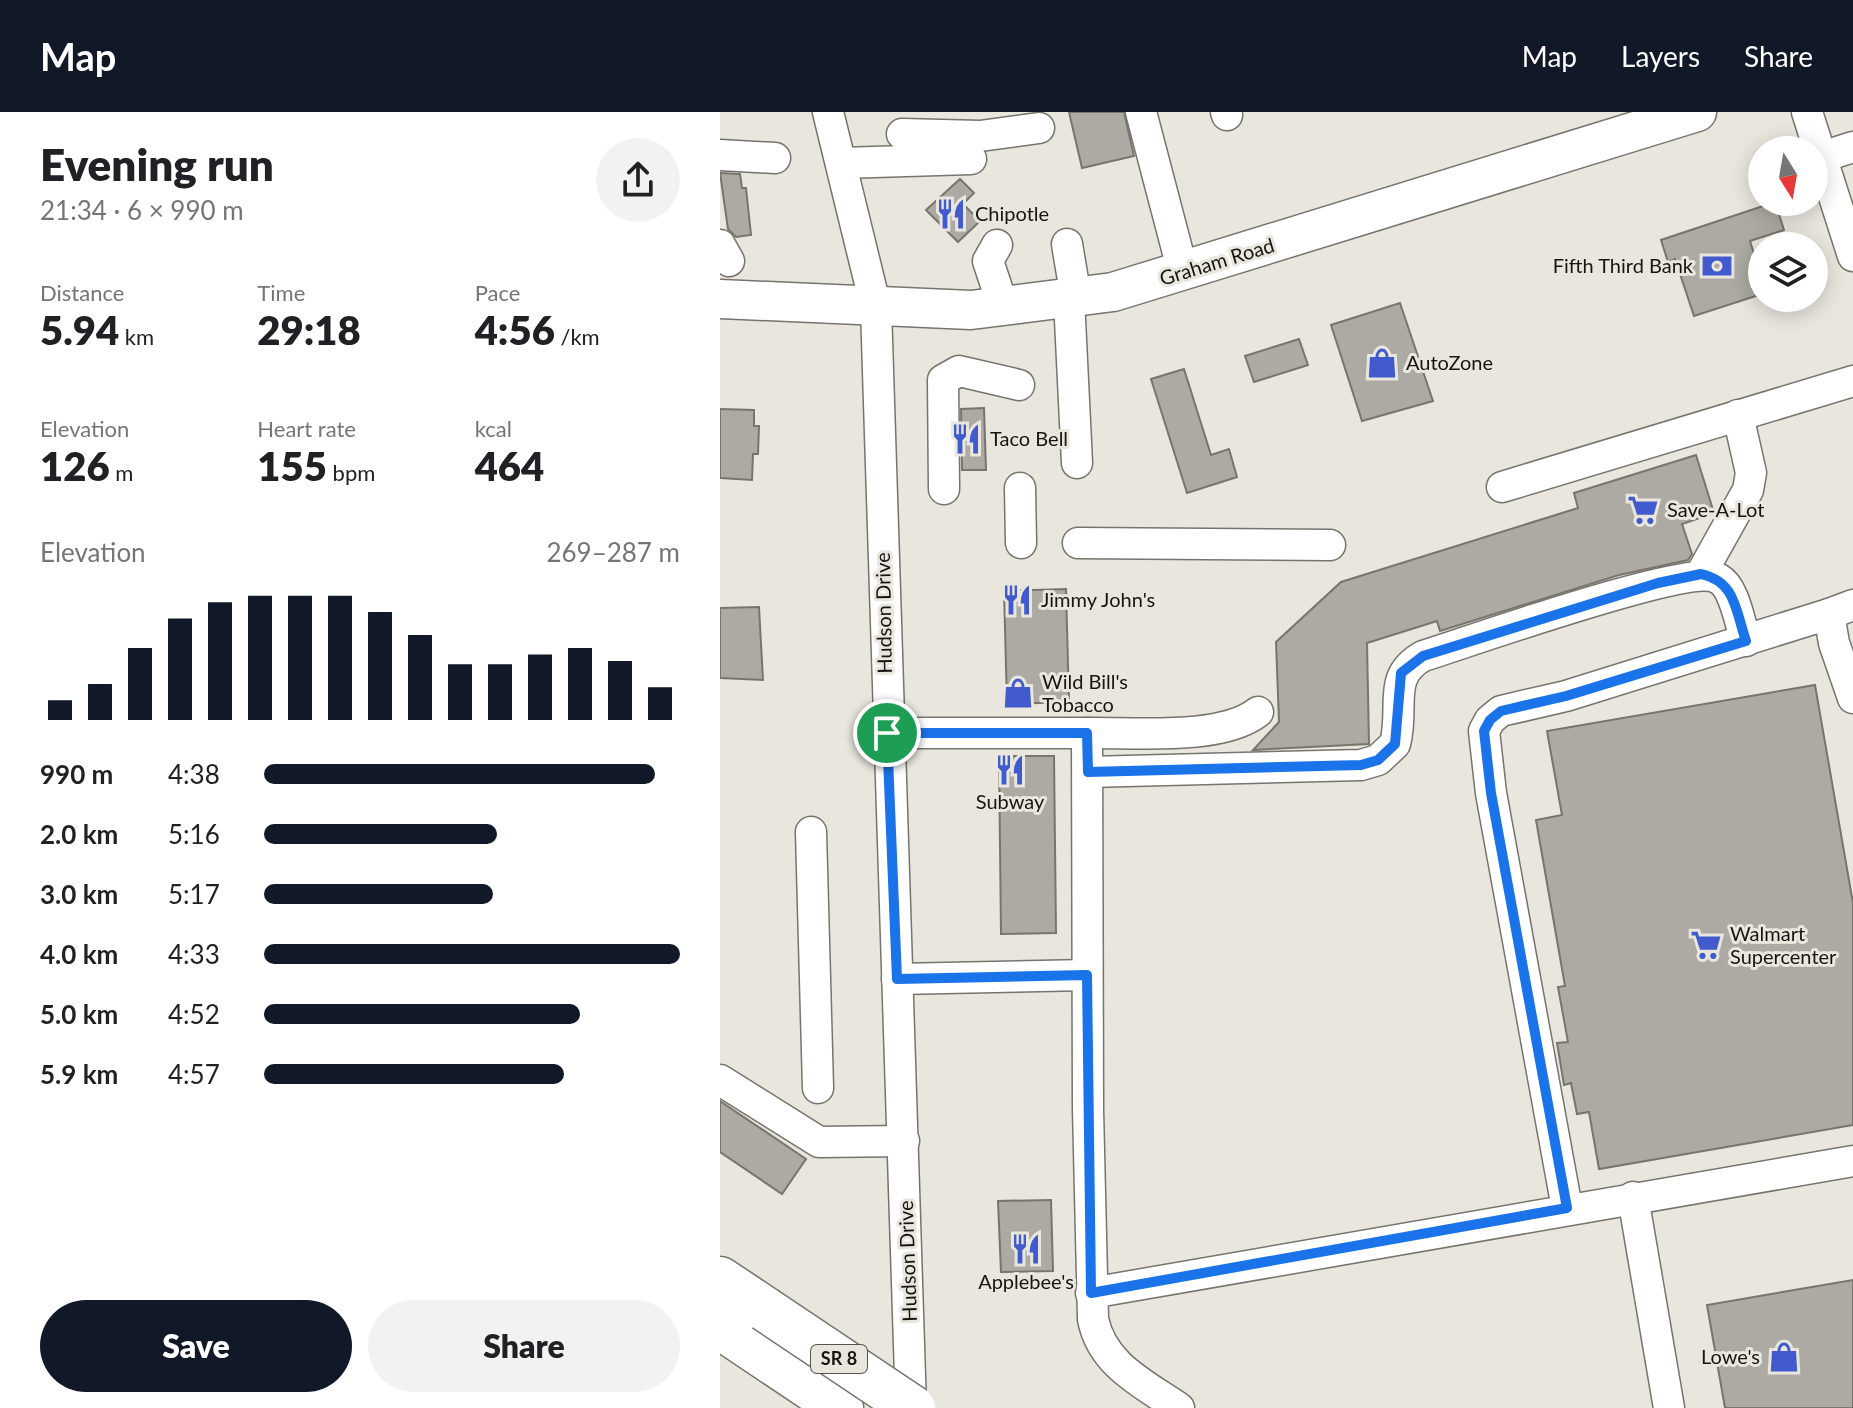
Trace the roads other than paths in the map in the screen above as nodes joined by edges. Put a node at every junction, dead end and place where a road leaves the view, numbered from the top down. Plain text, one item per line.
1 (828, 112) edge
2 (1141, 112) edge
3 (1697, 112) edge
4 (1807, 112) edge
5 (1022, 124) edge
6 (902, 134) dead end
7 (1815, 136) edge
8 (1853, 147) edge
9 (720, 155) edge
10 (1828, 155) edge
11 (775, 158) dead end
12 (971, 159) dead end
13 (841, 163) junction
14 (1828, 176) edge
15 (1067, 244) dead end
16 (997, 245) dead end
17 (1853, 256) edge
18 (1183, 272) junction
19 (1072, 298) junction
20 (720, 299) edge
21 (1003, 306) junction
22 (876, 308) junction
23 (1853, 381) edge
24 (1019, 385) dead end
25 (1738, 415) junction
26 (1077, 463) dead end
27 (1502, 487) dead end
28 (1020, 488) dead end
29 (944, 489) dead end
30 (1021, 543) dead end
31 (1078, 543) dead end
32 (1330, 545) dead end
33 (1701, 574) junction
34 (1841, 610) edge
35 (1746, 641) junction
36 (1853, 698) edge
37 (1258, 712) dead end
38 (887, 733) junction
39 (1087, 733) junction
40 (1088, 772) junction
41 (811, 832) dead end
42 (1087, 975) junction
43 (897, 979) junction
44 (720, 1080) edge
45 (818, 1088) dead end
46 (904, 1141) junction
47 (1853, 1161) edge
48 (1633, 1197) junction
49 (1567, 1208) junction
50 (720, 1279) edge
51 (1091, 1293) junction
52 (720, 1327) edge
53 (841, 1408) edge
54 (912, 1408) edge
55 (1179, 1408) edge
56 (1669, 1408) edge

1 - 13 street, Hudson Drive
2 - 18 street
3 - 18 main road, Graham Road
4 - 7 street
5 - 6 street
8 - 10 street
9 - 11 street
12 - 13 street
13 - 22 street, Hudson Drive
14 - 17 street
15 - 19 street
16 - 21 street
18 - 19 main road, Graham Road
19 - 21 main road, Graham Road
19 - 26 street
20 - 22 main road, Graham Road
21 - 22 main road, Graham Road
22 - 38 street, Hudson Drive
23 - 25 street
24 - 29 street
25 - 27 street
25 - 33 street
28 - 30 street
31 - 32 street
33 - 35 street
33 - 40 street
34 - 35 street
34 - 36 street
35 - 49 street
37 - 39 street
38 - 39 street
38 - 43 street, Hudson Drive
39 - 40 street
40 - 42 street
41 - 45 street
42 - 43 street
42 - 51 street
43 - 46 street, Hudson Drive
44 - 46 street
46 - 54 street, Hudson Drive
47 - 48 street
48 - 49 street
48 - 56 street
49 - 51 street
50 - 54 highway, SR 8, bridge
51 - 55 street
52 - 53 highway, SR 8

